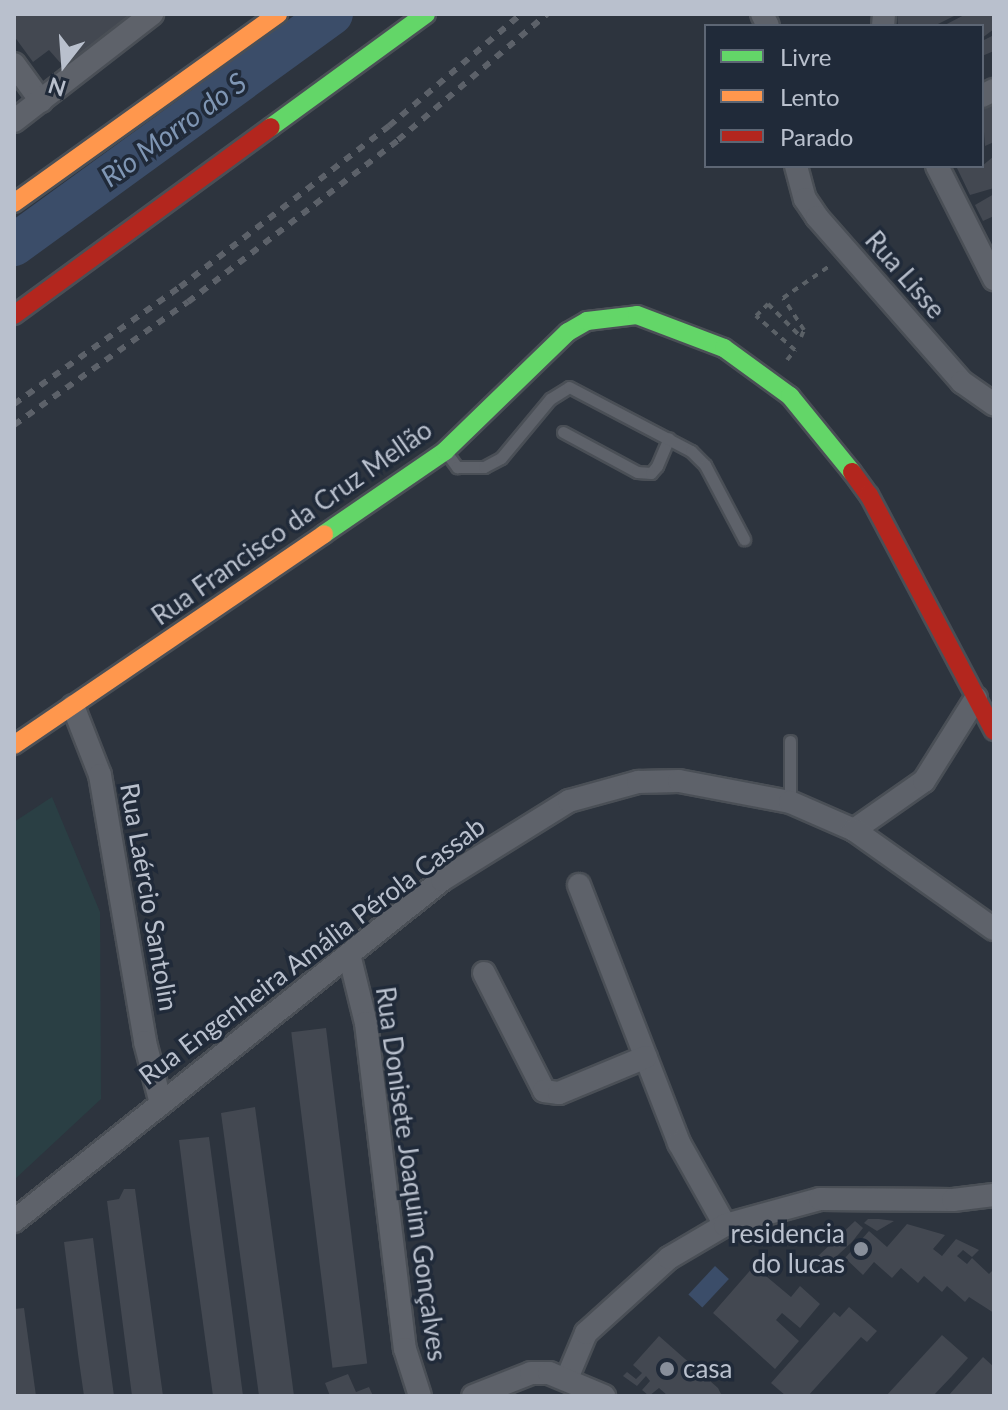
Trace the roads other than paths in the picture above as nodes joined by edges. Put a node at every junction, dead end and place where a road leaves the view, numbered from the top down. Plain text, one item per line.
1 (152, 14) edge
2 (426, 14) edge
3 (274, 16) edge
4 (14, 64) edge
5 (41, 101) junction
6 (14, 121) edge
7 (52, 151) dead end
8 (797, 168) edge
9 (938, 168) edge
10 (14, 203) edge
11 (994, 279) edge
12 (14, 315) edge
13 (994, 404) edge
14 (563, 432) dead end
15 (669, 438) junction
16 (445, 451) junction
17 (744, 539) dead end
18 (976, 698) junction
19 (73, 706) junction
20 (994, 731) edge
21 (790, 741) dead end
22 (14, 745) edge
23 (790, 802) junction
24 (854, 830) junction
25 (579, 885) dead end
26 (994, 929) edge
27 (350, 958) junction
28 (484, 973) dead end
29 (646, 1057) junction
30 (160, 1100) junction
31 (994, 1195) edge
32 (14, 1221) edge
33 (725, 1225) junction
34 (568, 1376) junction
35 (420, 1396) edge
36 (473, 1396) edge
37 (604, 1396) edge

1 - 5 street
2 - 12 street
3 - 7 street
3 - 10 street
4 - 5 street
5 - 6 street
8 - 13 street, Rua Lisse
9 - 11 street
14 - 15 lane
15 - 16 lane
15 - 17 lane
16 - 18 street, Rua Francisco da Cruz Mellão
16 - 19 street, Rua Francisco da Cruz Mellão
18 - 20 street, Rua Francisco da Cruz Mellão
18 - 24 street
19 - 22 street, Rua Francisco da Cruz Mellão
19 - 30 street, Rua Laércio Santolin
21 - 23 lane
23 - 24 street, Rua Engenheira Amália Pérola Cassab
23 - 27 street, Rua Engenheira Amália Pérola Cassab
24 - 26 street, Rua Engenheira Amália Pérola Cassab
25 - 29 street
27 - 30 street, Rua Engenheira Amália Pérola Cassab
27 - 35 street, Rua Donisete Joaquim Gonçalves
28 - 29 street
29 - 33 street
30 - 32 street, Rua Engenheira Amália Pérola Cassab
31 - 33 street
33 - 34 street
34 - 36 street
34 - 37 street

